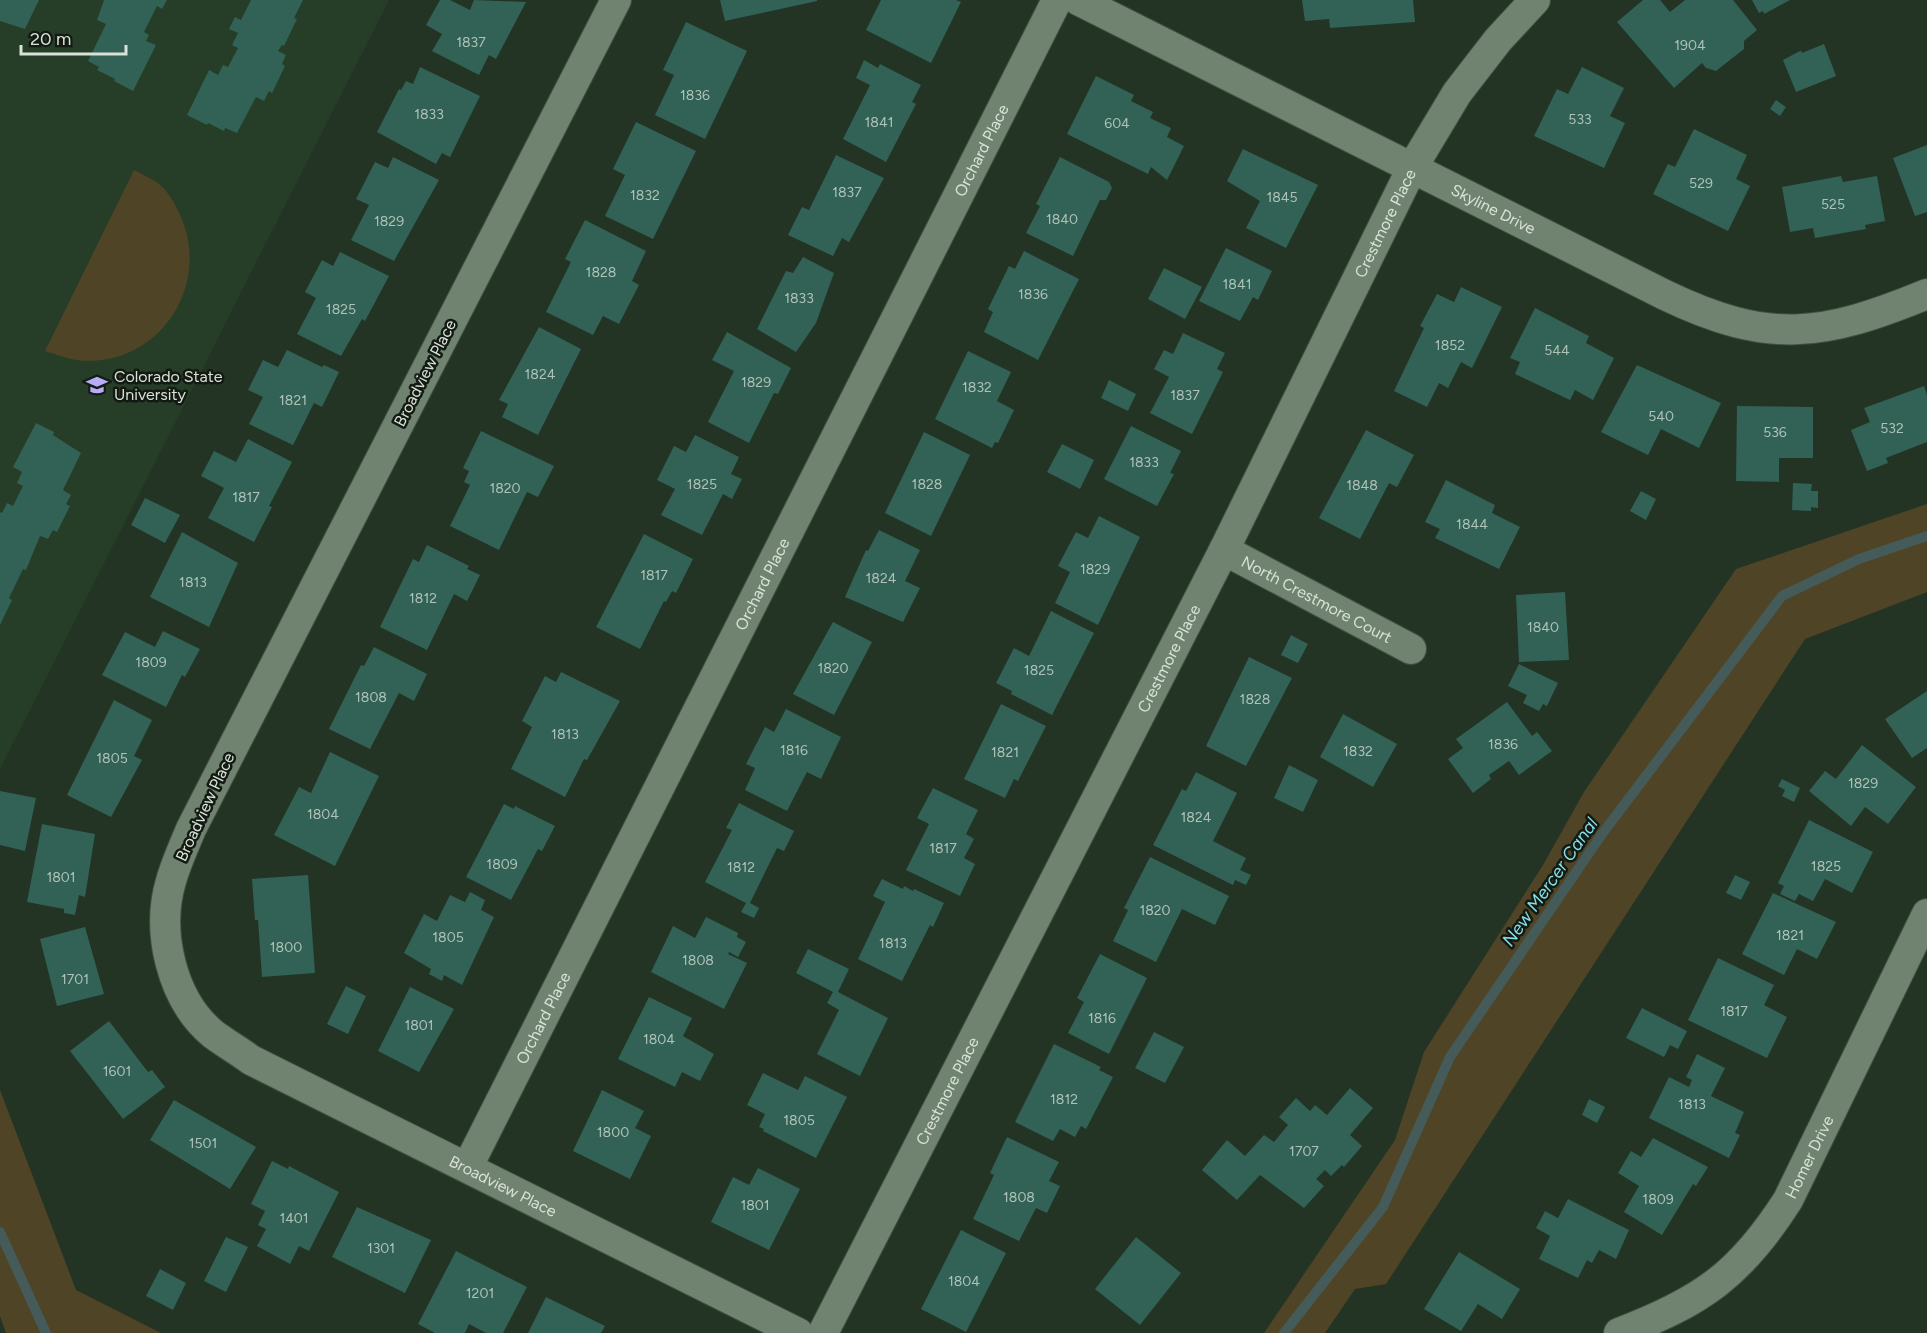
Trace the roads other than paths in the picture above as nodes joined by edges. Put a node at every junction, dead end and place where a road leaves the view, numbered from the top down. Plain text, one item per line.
1 (616, 0) edge
2 (1056, 0) edge
3 (1078, 0) edge
4 (1535, 0) edge
5 (1412, 168) junction
6 (1927, 294) edge
7 (1224, 550) junction
8 (1411, 650) dead end
9 (1927, 914) edge
10 (468, 1166) junction
11 (798, 1333) edge
12 (823, 1333) edge
13 (1619, 1333) edge

1 - 10 street, Broadview Place
2 - 10 street, Orchard Place
3 - 5 street, Skyline Drive
4 - 5 street, Crestmore Place
5 - 6 street, Skyline Drive
5 - 7 street, Crestmore Place
7 - 8 street, North Crestmore Court
7 - 12 street, Crestmore Place
9 - 13 street, Homer Drive
10 - 11 street, Broadview Place

